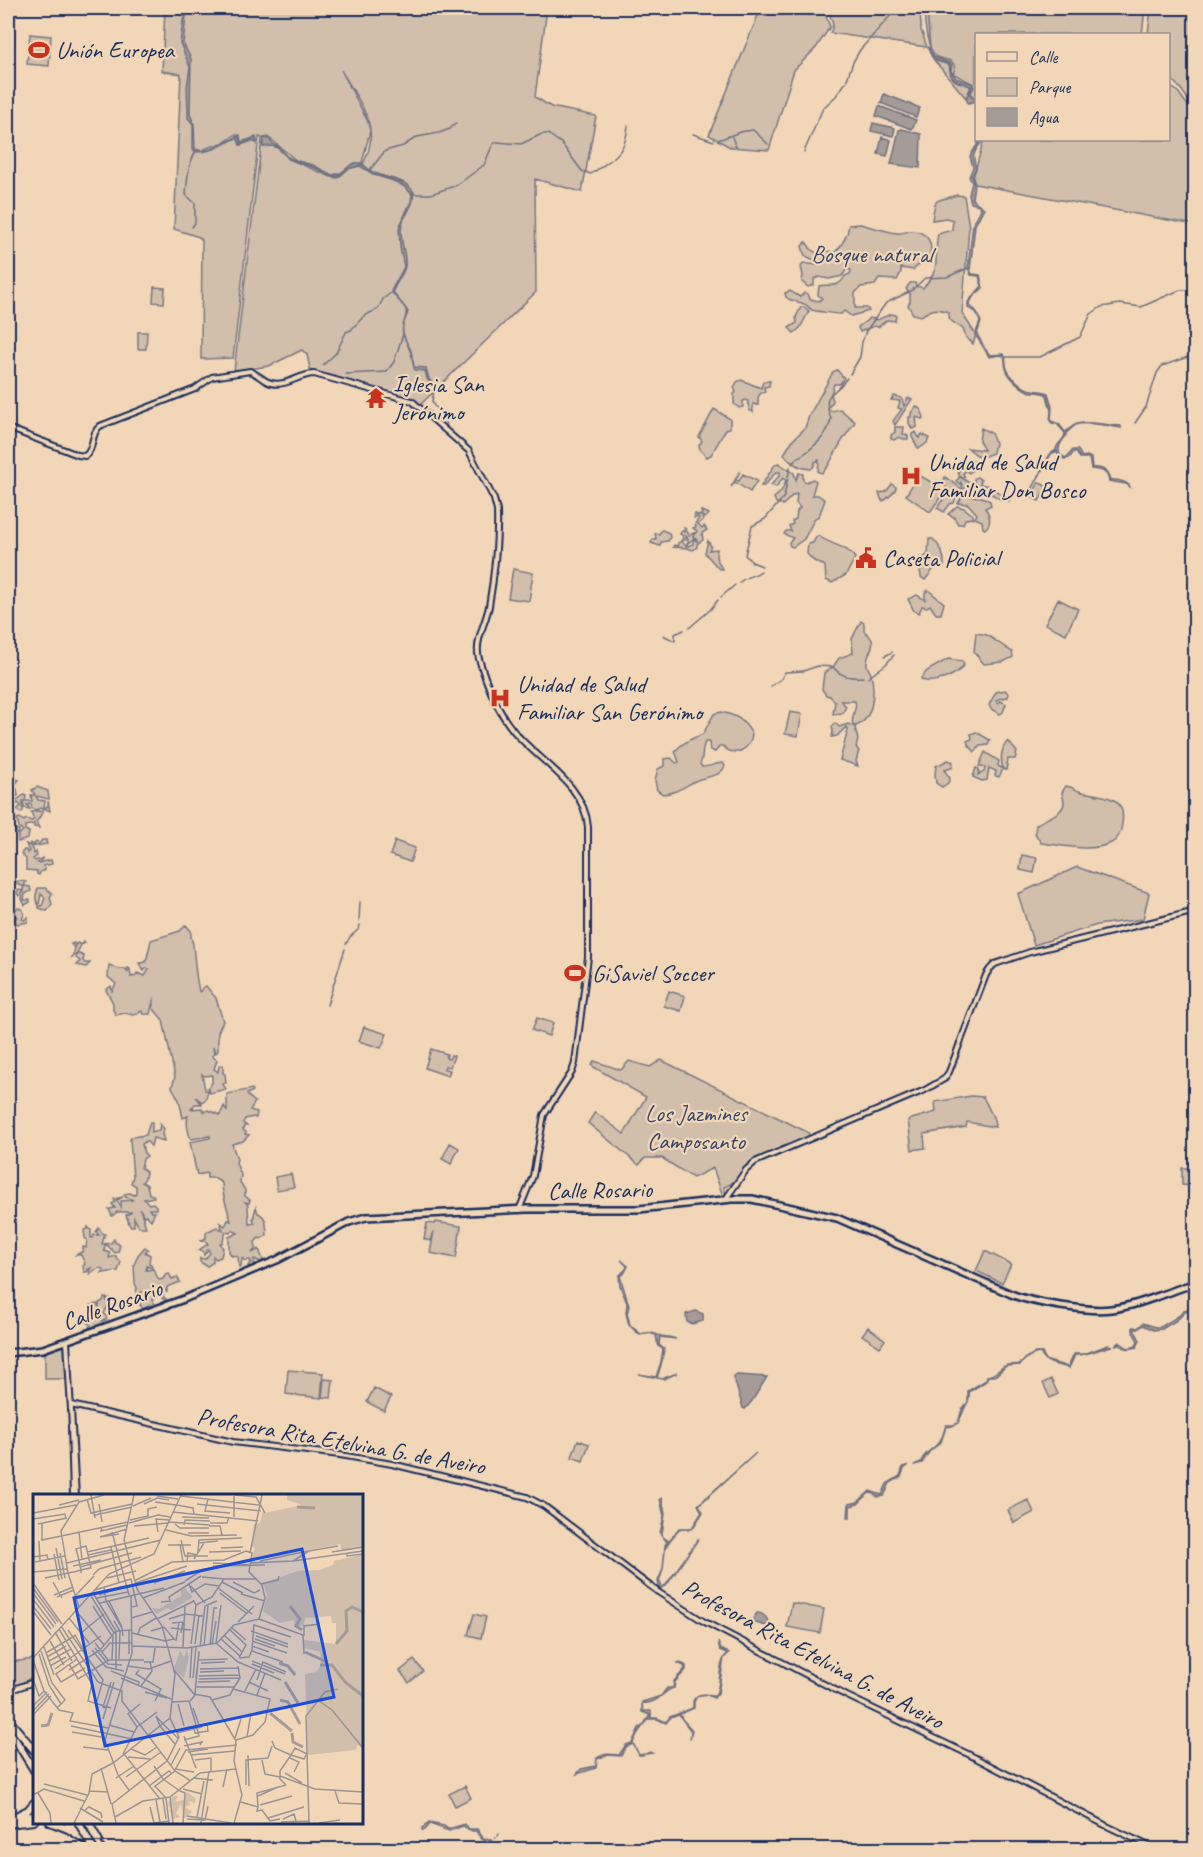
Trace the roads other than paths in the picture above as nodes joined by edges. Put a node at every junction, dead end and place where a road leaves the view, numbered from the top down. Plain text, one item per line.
1 (8, 428) edge
2 (1196, 911) edge
3 (725, 1200) junction
4 (519, 1210) junction
5 (1196, 1283) edge
6 (67, 1341) junction
7 (8, 1353) edge
8 (71, 1405) junction
9 (75, 1494) edge
10 (33, 1682) edge
11 (8, 1692) edge
12 (8, 1719) edge
13 (8, 1728) edge
14 (33, 1749) edge
15 (33, 1768) edge
16 (33, 1804) edge
17 (33, 1816) edge
18 (8, 1821) edge
19 (33, 1821) edge
20 (55, 1824) edge
21 (71, 1824) edge
22 (79, 1824) edge
23 (89, 1824) edge
24 (1196, 1846) edge
25 (95, 1850) edge
26 (103, 1850) edge
27 (1162, 1850) edge

1 - 4 street
2 - 3 street
3 - 4 main road, Calle Rosario
3 - 5 main road, Calle Rosario
4 - 6 main road, Calle Rosario
6 - 7 main road, Calle Rosario
6 - 8 street
8 - 9 street
8 - 27 street, Profesora Rita Etelvina G. de Aveiro
10 - 11 street
12 - 14 highway
13 - 15 highway
16 - 18 highway
17 - 18 highway
18 - 19 highway
20 - 25 highway
21 - 26 highway
22 - 25 highway, bridge
23 - 26 highway
24 - 27 street, Profesora Rita Etelvina G. de Aveiro

